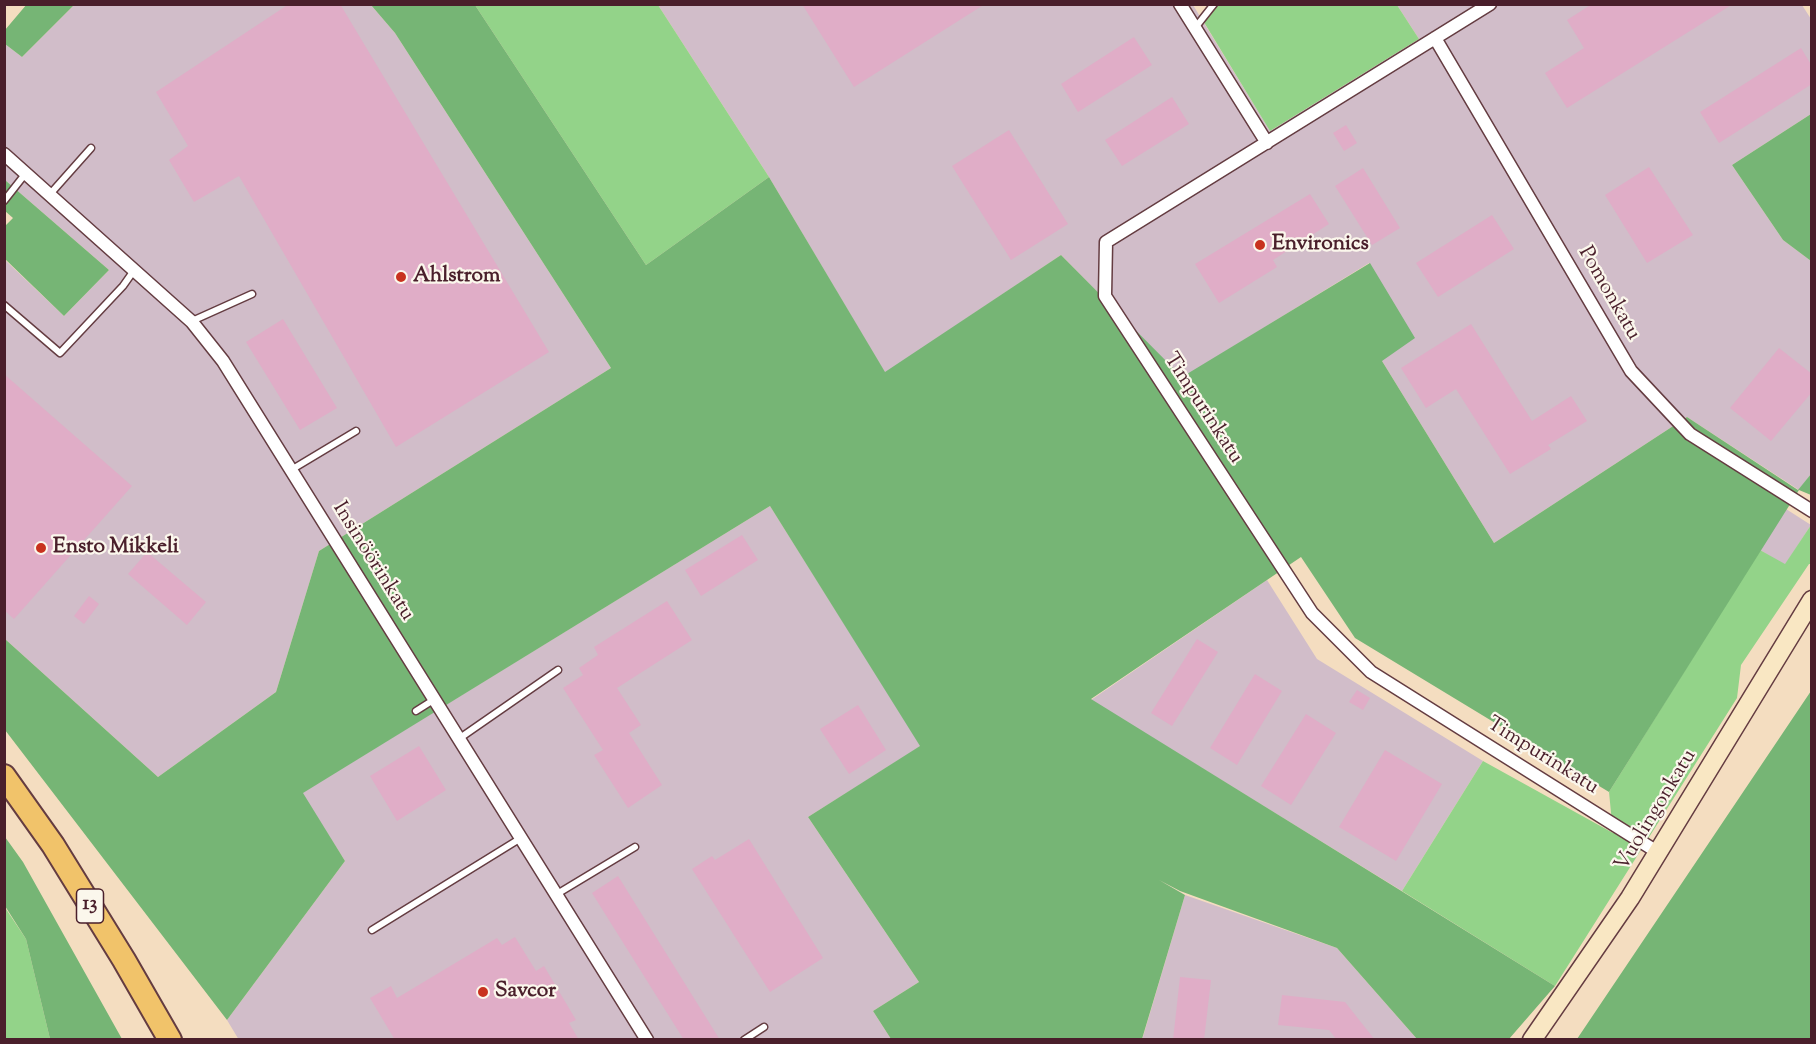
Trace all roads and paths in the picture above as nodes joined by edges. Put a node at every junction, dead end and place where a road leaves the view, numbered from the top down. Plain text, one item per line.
1 (1180, 4) edge
2 (1214, 4) edge
3 (1490, 4) edge
4 (1195, 29) junction
5 (1435, 38) junction
6 (1267, 143) junction
7 (91, 148) dead end
8 (4, 154) edge
9 (27, 173) junction
10 (51, 193) junction
11 (4, 201) edge
12 (135, 269) junction
13 (252, 294) dead end
14 (4, 305) edge
15 (192, 321) junction
16 (356, 430) dead end
17 (291, 470) junction
18 (1812, 511) edge
19 (1812, 600) edge
20 (558, 670) dead end
21 (435, 699) junction
22 (416, 711) dead end
23 (460, 738) junction
24 (4, 776) edge
25 (521, 837) junction
26 (635, 847) dead end
27 (1659, 853) junction
28 (556, 895) junction
29 (372, 930) dead end
30 (764, 1027) dead end
31 (170, 1040) edge
32 (647, 1040) edge
33 (744, 1040) edge
34 (1532, 1040) edge

1 - 4 street
2 - 4 lane
3 - 5 street, Timpurinkatu
4 - 6 street
5 - 6 street, Timpurinkatu
5 - 18 street, Pomonkatu
6 - 27 street, Timpurinkatu
7 - 10 lane
8 - 9 street, Insinöörinkatu
9 - 10 street, Insinöörinkatu
9 - 11 lane
10 - 12 street, Insinöörinkatu
12 - 14 lane
12 - 15 street, Insinöörinkatu
13 - 15 lane
15 - 17 street, Insinöörinkatu
16 - 17 lane
17 - 21 street, Insinöörinkatu
19 - 27 street, Vuolingonkatu
20 - 23 lane
21 - 22 lane
21 - 23 street, Insinöörinkatu
23 - 25 street, Insinöörinkatu
24 - 31 highway, 13
25 - 28 street, Insinöörinkatu
25 - 29 lane
26 - 28 lane
27 - 34 street, Vuolingonkatu
28 - 32 street, Insinöörinkatu
30 - 33 lane

